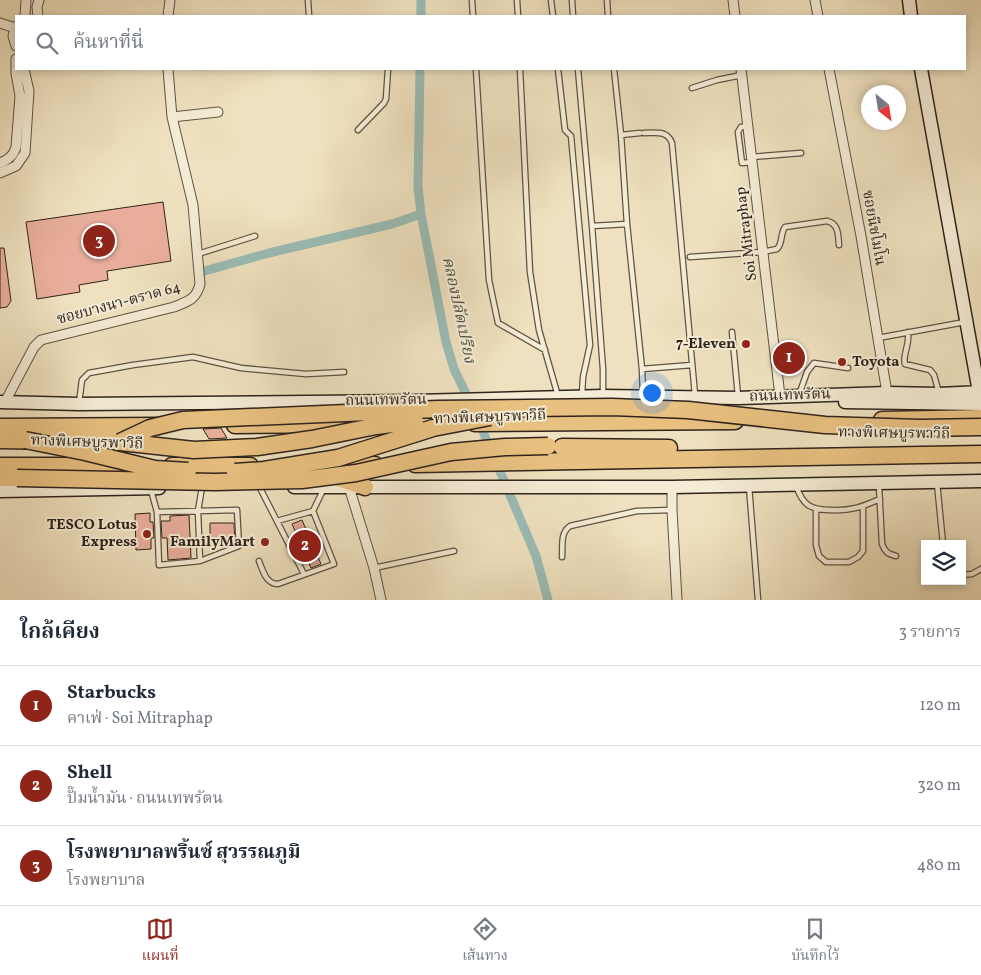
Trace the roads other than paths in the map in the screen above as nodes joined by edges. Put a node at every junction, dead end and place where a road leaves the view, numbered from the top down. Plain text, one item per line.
1 (26, 0) edge
2 (39, 0) edge
3 (170, 0) edge
4 (308, 0) edge
5 (472, 0) edge
6 (517, 0) edge
7 (551, 0) edge
8 (572, 0) edge
9 (607, 0) edge
10 (733, 0) edge
11 (815, 0) edge
12 (908, 0) edge
13 (25, 15) edge
14 (38, 15) edge
15 (168, 15) edge
16 (309, 15) edge
17 (473, 15) edge
18 (518, 15) edge
19 (553, 15) edge
20 (574, 15) edge
21 (608, 15) edge
22 (735, 15) edge
23 (818, 15) edge
24 (912, 15) edge
25 (0, 23) edge
26 (15, 27) edge
27 (15, 30) edge
28 (15, 44) edge
29 (16, 70) edge
30 (24, 70) edge
31 (168, 70) edge
32 (388, 70) edge
33 (476, 70) edge
34 (520, 70) edge
35 (558, 70) edge
36 (578, 70) edge
37 (614, 70) edge
38 (829, 70) edge
39 (921, 70) edge
40 (742, 72) edge
41 (692, 88) dead end
42 (218, 112) dead end
43 (172, 117) junction
44 (358, 130) dead end
45 (621, 135) junction
46 (801, 153) dead end
47 (752, 160) junction
48 (0, 163) edge
49 (0, 173) edge
50 (627, 224) junction
51 (592, 226) junction
52 (255, 236) dead end
53 (839, 245) dead end
54 (762, 252) junction
55 (198, 254) junction
56 (690, 257) dead end
57 (966, 322) junction
58 (732, 332) dead end
59 (908, 332) junction
60 (878, 338) junction
61 (545, 350) junction
62 (692, 365) junction
63 (848, 368) dead end
64 (642, 369) junction
65 (344, 372) dead end
66 (887, 393) junction
67 (939, 394) junction
68 (582, 396) junction
69 (603, 396) junction
70 (780, 396) junction
71 (799, 396) junction
72 (980, 396) edge
73 (558, 397) junction
74 (643, 397) junction
75 (738, 398) junction
76 (695, 399) junction
77 (416, 401) junction
78 (2, 402) edge
79 (78, 404) junction
80 (981, 418) edge
81 (489, 420) junction
82 (337, 424) junction
83 (0, 427) edge
84 (981, 427) edge
85 (981, 435) edge
86 (0, 436) edge
87 (0, 440) edge
88 (25, 440) junction
89 (120, 442) junction
90 (981, 447) edge
91 (981, 454) edge
92 (0, 466) edge
93 (303, 466) junction
94 (0, 477) edge
95 (981, 479) edge
96 (937, 482) junction
97 (879, 483) junction
98 (795, 484) junction
99 (749, 485) junction
100 (324, 487) junction
101 (357, 487) junction
102 (672, 487) junction
103 (150, 488) junction
104 (202, 488) junction
105 (260, 488) junction
106 (0, 491) edge
107 (880, 499) junction
108 (863, 506) junction
109 (672, 510) junction
110 (816, 510) junction
111 (198, 511) junction
112 (313, 511) junction
113 (156, 512) junction
114 (277, 520) junction
115 (943, 540) edge
116 (454, 551) dead end
117 (896, 556) dead end
118 (562, 557) dead end
119 (200, 561) junction
120 (259, 561) dead end
121 (374, 568) junction
122 (981, 569) edge
123 (304, 574) junction
124 (966, 575) edge
125 (381, 600) edge
126 (677, 600) edge
127 (758, 600) edge

1 - 13 street
2 - 14 street
3 - 15 street
4 - 16 lane
5 - 17 lane
6 - 18 lane
7 - 19 lane
8 - 20 lane
9 - 21 lane
10 - 22 street
11 - 23 street
12 - 24 main road
25 - 26 street
27 - 28 street
29 - 48 street
30 - 49 street
31 - 43 street, ซอยบางนา-ตราด 64
32 - 44 lane
33 - 61 lane
34 - 61 lane
35 - 68 lane
36 - 51 lane
37 - 45 lane
38 - 60 street, ซอยนีชโมโน
39 - 57 main road
40 - 41 lane
40 - 47 street, Soi Mitraphap
42 - 43 street
43 - 55 street, ซอยบางนา-ตราด 64
45 - 50 lane
45 - 62 lane
46 - 47 lane
47 - 54 street, Soi Mitraphap
50 - 51 lane
50 - 64 lane
51 - 69 lane
52 - 55 lane
53 - 54 lane
54 - 56 lane
54 - 70 street, Soi Mitraphap
55 - 78 street, ซอยบางนา-ตราด 64
57 - 59 lane
57 - 72 main road
58 - 75 lane
59 - 60 lane
59 - 67 lane
60 - 66 street, ซอยนีชโมโน
61 - 73 lane
62 - 64 lane
62 - 76 lane
63 - 71 lane
64 - 74 lane
65 - 79 lane
66 - 67 main road, ถนนเทพรัตน
66 - 71 main road, ถนนเทพรัตน
67 - 72 main road, ถนนเทพรัตน
68 - 69 main road, ถนนเทพรัตน
68 - 73 main road, ถนนเทพรัตน
69 - 74 main road, ถนนเทพรัตน
70 - 71 main road, ถนนเทพรัตน
70 - 75 main road, ถนนเทพรัตน
71 - 72 main road
73 - 77 main road, ถนนเทพรัตน
74 - 76 main road, ถนนเทพรัตน
75 - 76 main road, ถนนเทพรัตน
77 - 79 main road, ถนนเทพรัตน
77 - 82 highway
78 - 79 main road, ถนนเทพรัตน
80 - 81 highway, ถนนเทพรัตน
81 - 82 highway, ถนนเทพรัตน, bridge
81 - 85 highway, ทางพิเศษบูรพาวิถี
81 - 88 highway, bridge
81 - 89 highway, ทางพิเศษบูรพาวิถี, bridge
82 - 83 highway, ถนนเทพรัตน
84 - 89 highway, bridge
86 - 88 highway
87 - 88 highway, ทางพิเศษบูรพาวิถี
88 - 89 highway, ทางพิเศษบูรพาวิถี, bridge
90 - 94 highway, ทางพิเศษบูรพาวิถี, bridge
91 - 93 highway
92 - 93 highway
93 - 101 highway
95 - 96 main road
96 - 97 main road
96 - 115 lane
97 - 98 main road
97 - 107 lane
98 - 99 main road
98 - 110 lane
99 - 102 main road
99 - 127 lane
100 - 101 main road
100 - 105 main road
100 - 112 lane
101 - 102 main road
101 - 121 street
102 - 109 street
103 - 104 main road
103 - 106 main road
103 - 113 lane
104 - 105 main road
104 - 111 lane
105 - 114 lane
107 - 108 lane
107 - 117 lane
108 - 110 lane
108 - 110 lane
109 - 118 lane
109 - 126 street
111 - 113 lane
111 - 119 lane
111 - 119 lane
112 - 114 lane
112 - 123 lane
113 - 119 lane
114 - 123 lane
116 - 121 lane
120 - 123 lane
121 - 125 street
122 - 124 lane

